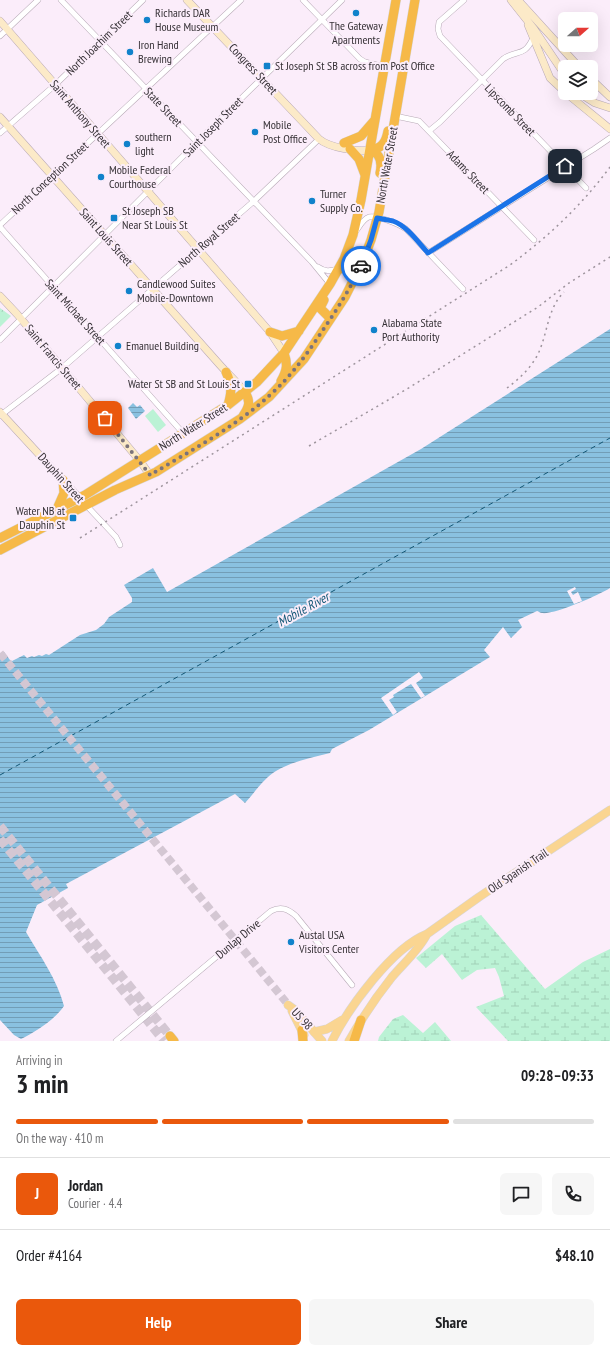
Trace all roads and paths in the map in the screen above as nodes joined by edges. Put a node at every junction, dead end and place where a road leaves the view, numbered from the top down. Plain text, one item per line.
1 (38, 0) edge
2 (62, 0) edge
3 (143, 0) edge
4 (187, 0) edge
5 (240, 0) edge
6 (303, 0) edge
7 (342, 0) edge
8 (396, 0) edge
9 (415, 0) edge
10 (464, 0) edge
11 (511, 0) edge
12 (518, 0) edge
13 (522, 12) junction
14 (322, 20) junction
15 (0, 22) edge
16 (212, 27) junction
17 (7, 29) junction
18 (0, 36) edge
19 (533, 38) junction
20 (100, 41) junction
21 (574, 60) edge
22 (558, 64) edge
23 (384, 67) junction
24 (402, 77) junction
25 (262, 79) junction
26 (482, 81) junction
27 (55, 85) junction
28 (558, 85) edge
29 (598, 86) edge
30 (146, 89) junction
31 (610, 97) edge
32 (576, 100) edge
33 (590, 100) edge
34 (610, 108) edge
35 (395, 116) junction
36 (0, 117) edge
37 (376, 118) junction
38 (8, 126) junction
39 (610, 129) edge
40 (429, 131) junction
41 (0, 133) edge
42 (98, 134) junction
43 (610, 138) edge
44 (319, 139) junction
45 (198, 142) junction
46 (347, 146) junction
47 (370, 150) junction
48 (565, 166) junction
49 (52, 176) junction
50 (365, 177) junction
51 (586, 188) dead end
52 (148, 192) junction
53 (254, 201) junction
54 (501, 206) junction
55 (378, 213) junction
56 (0, 226) edge
57 (104, 235) junction
58 (353, 235) junction
59 (534, 240) dead end
60 (199, 249) junction
61 (428, 253) junction
62 (315, 266) junction
63 (339, 269) junction
64 (359, 271) junction
65 (330, 284) junction
66 (52, 287) junction
67 (152, 289) junction
68 (463, 289) dead end
69 (0, 296) edge
70 (330, 318) junction
71 (21, 319) junction
72 (299, 331) junction
73 (270, 332) junction
74 (98, 337) junction
75 (0, 340) edge
76 (284, 353) junction
77 (62, 368) junction
78 (226, 372) junction
79 (245, 392) junction
80 (272, 394) junction
81 (228, 405) junction
82 (1, 414) edge
83 (240, 419) junction
84 (183, 433) junction
85 (140, 461) junction
86 (150, 475) junction
87 (63, 480) junction
88 (79, 498) junction
89 (86, 505) junction
90 (57, 509) junction
91 (0, 538) edge
92 (120, 546) dead end
93 (0, 550) edge
94 (610, 810) edge
95 (427, 934) junction
96 (352, 984) dead end
97 (293, 1014) junction
98 (344, 1018) junction
99 (362, 1020) junction
100 (302, 1030) junction
101 (314, 1032) junction
102 (116, 1041) edge
103 (303, 1041) edge
104 (307, 1041) edge
105 (316, 1041) edge
106 (322, 1041) edge
107 (332, 1041) edge
108 (349, 1041) edge
109 (354, 1041) edge

1 - 17 street
2 - 20 street, State Street
3 - 20 street, North Joachim Street
4 - 16 street, Congress Street
5 - 16 street, North Conception Street
6 - 14 street
7 - 14 street, Saint Joseph Street
8 - 23 highway, North Water Street
9 - 24 highway, North Water Street
10 - 26 street, Lipscomb Street
11 - 13 street
12 - 21 street
13 - 19 street
13 - 22 street
14 - 23 street
14 - 25 street, Saint Joseph Street
15 - 17 street, Saint Anthony Street
16 - 25 street, Congress Street
16 - 30 street, North Conception Street
17 - 18 street
17 - 27 street, Saint Anthony Street
19 - 26 street
19 - 28 street
20 - 27 street, North Joachim Street
20 - 30 street, State Street
23 - 37 highway, North Water Street
24 - 35 highway, North Water Street
24 - 47 highway
25 - 44 street, Congress Street
25 - 45 street, Saint Joseph Street
26 - 40 street
26 - 48 street, Lipscomb Street
27 - 38 street, North Joachim Street
27 - 42 street, Saint Anthony Street
29 - 31 street
30 - 42 street, North Conception Street
30 - 45 street, State Street
32 - 39 street
33 - 34 street
35 - 40 street, Adams Street
35 - 55 highway, North Water Street
36 - 38 street, Saint Louis Street
37 - 46 highway
37 - 47 highway, North Water Street
38 - 41 street, North Joachim Street
38 - 49 street, Saint Louis Street
40 - 54 street, Adams Street
42 - 49 street, North Conception Street
42 - 52 street, Saint Anthony Street
43 - 48 street
44 - 46 street
44 - 53 street, North Royal Street
45 - 52 street, Saint Joseph Street
45 - 53 street, State Street
46 - 47 street
46 - 50 highway
47 - 50 highway, North Water Street
47 - 55 highway
48 - 51 street, Lipscomb Street
48 - 54 street
49 - 56 street, North Conception Street
49 - 57 street, Saint Louis Street
50 - 58 highway, North Water Street
52 - 57 street, Saint Joseph Street
52 - 60 street, Saint Anthony Street
53 - 60 street, North Royal Street
53 - 62 street, State Street
54 - 59 street, Adams Street
54 - 61 street
55 - 58 street
55 - 61 street
55 - 64 highway, North Water Street
56 - 66 street, Saint Michael Street
57 - 66 street, Saint Joseph Street
57 - 67 street, Saint Louis Street
58 - 63 highway, North Water Street
60 - 67 street, North Royal Street
60 - 73 street, Saint Anthony Street
61 - 68 street
62 - 63 street
62 - 65 street, State Street
63 - 64 highway
63 - 65 highway, North Water Street
64 - 70 highway, North Water Street
65 - 70 highway
65 - 72 highway, North Water Street
66 - 71 street, Saint Joseph Street
66 - 74 street, Saint Michael Street
67 - 74 street, North Royal Street
67 - 78 street, Saint Louis Street
69 - 71 street, Saint Francis Street
70 - 80 highway, North Water Street
71 - 75 street, Saint Joseph Street
71 - 77 street, Saint Francis Street
72 - 73 highway
72 - 76 highway, North Water Street
73 - 76 street, Saint Anthony Street
74 - 77 street, North Royal Street
74 - 84 street, Saint Michael Street
76 - 79 highway, North Water Street
76 - 80 highway
77 - 82 street, North Royal Street
77 - 85 street, Saint Francis Street
78 - 79 street, Saint Louis Street
78 - 81 highway
79 - 80 highway
79 - 81 highway, North Water Street
79 - 83 highway
80 - 83 highway, North Water Street
81 - 84 highway, North Water Street
82 - 87 street, Dauphin Street
83 - 86 highway, North Water Street
84 - 85 highway, North Water Street
85 - 86 street, Saint Francis Street
85 - 88 highway, North Water Street
86 - 89 highway, North Water Street
87 - 88 street, Dauphin Street
87 - 90 highway
88 - 89 street, Dauphin Street
88 - 90 highway, North Water Street
89 - 92 street, Dauphin Street
89 - 93 highway, North Water Street
90 - 91 highway, North Water Street
94 - 95 main road, Old Spanish Trail
95 - 98 main road, Old Spanish Trail
95 - 99 main road, Old Spanish Trail
96 - 102 street, Dunlap Drive
97 - 100 main road, US 98
97 - 101 main road, US 98 / US 98
97 - 105 main road
98 - 101 main road
98 - 107 main road, Old Spanish Trail
99 - 108 main road, Old Spanish Trail
99 - 109 highway
100 - 103 highway
100 - 104 main road, US 98
101 - 106 main road, US 98 / US 98

